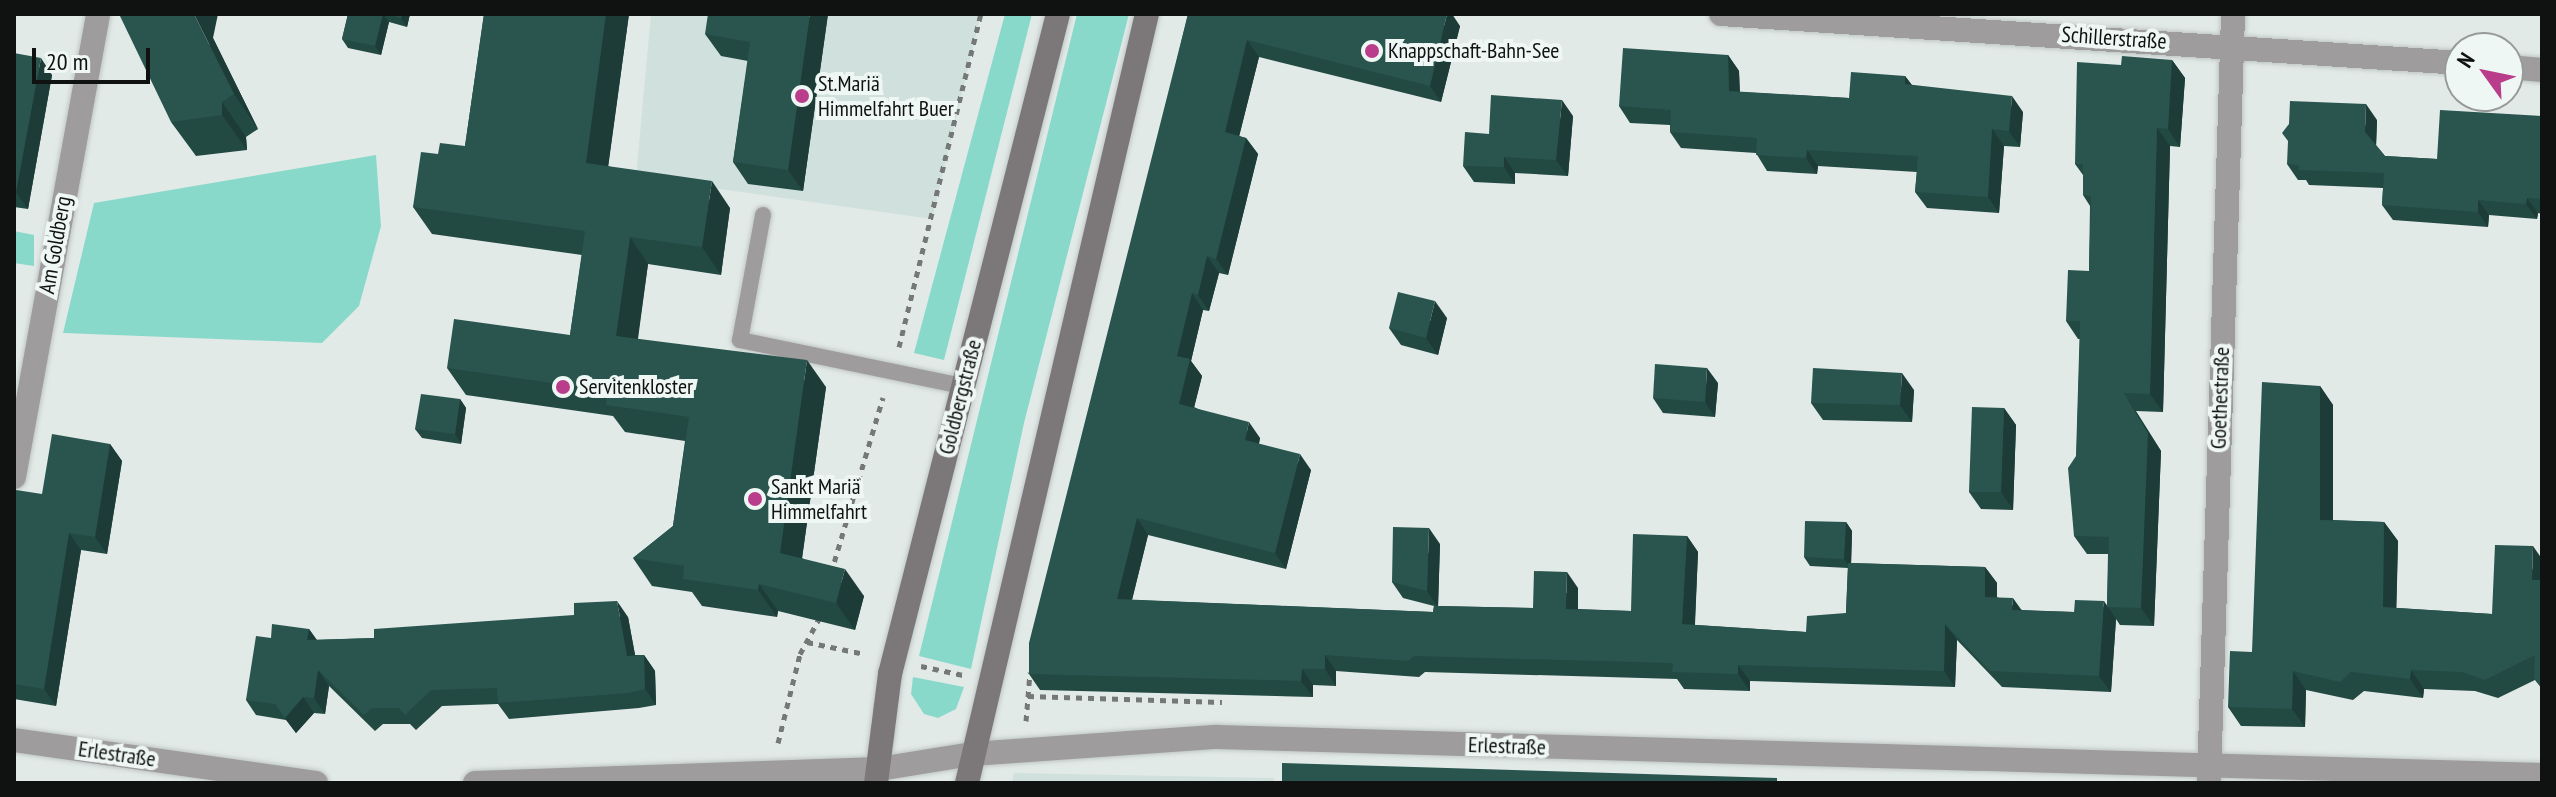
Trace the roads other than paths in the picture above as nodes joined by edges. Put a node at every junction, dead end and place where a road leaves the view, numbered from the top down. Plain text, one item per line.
1 (98, 14) edge
2 (1058, 14) edge
3 (1147, 14) edge
4 (1721, 14) edge
5 (2233, 14) edge
6 (2230, 46) junction
7 (2444, 62) edge
8 (763, 215) dead end
9 (963, 386) junction
10 (14, 477) edge
11 (14, 740) edge
12 (972, 754) junction
13 (2210, 775) edge
14 (2542, 775) edge
15 (878, 776) edge
16 (316, 783) edge
17 (475, 783) edge
18 (967, 783) edge

1 - 10 street, Am Goldberg
2 - 9 street, Goldbergstraße
3 - 12 street
4 - 6 street, Schillerstraße
5 - 6 street, Goethestraße
6 - 7 street, Schillerstraße
6 - 13 street, Goethestraße
8 - 9 lane
9 - 15 street, Goldbergstraße
11 - 16 street, Erlestraße
12 - 13 street, Erlestraße
12 - 15 street, Erlestraße
12 - 18 street
13 - 14 street, Erlestraße
15 - 17 street, Erlestraße

